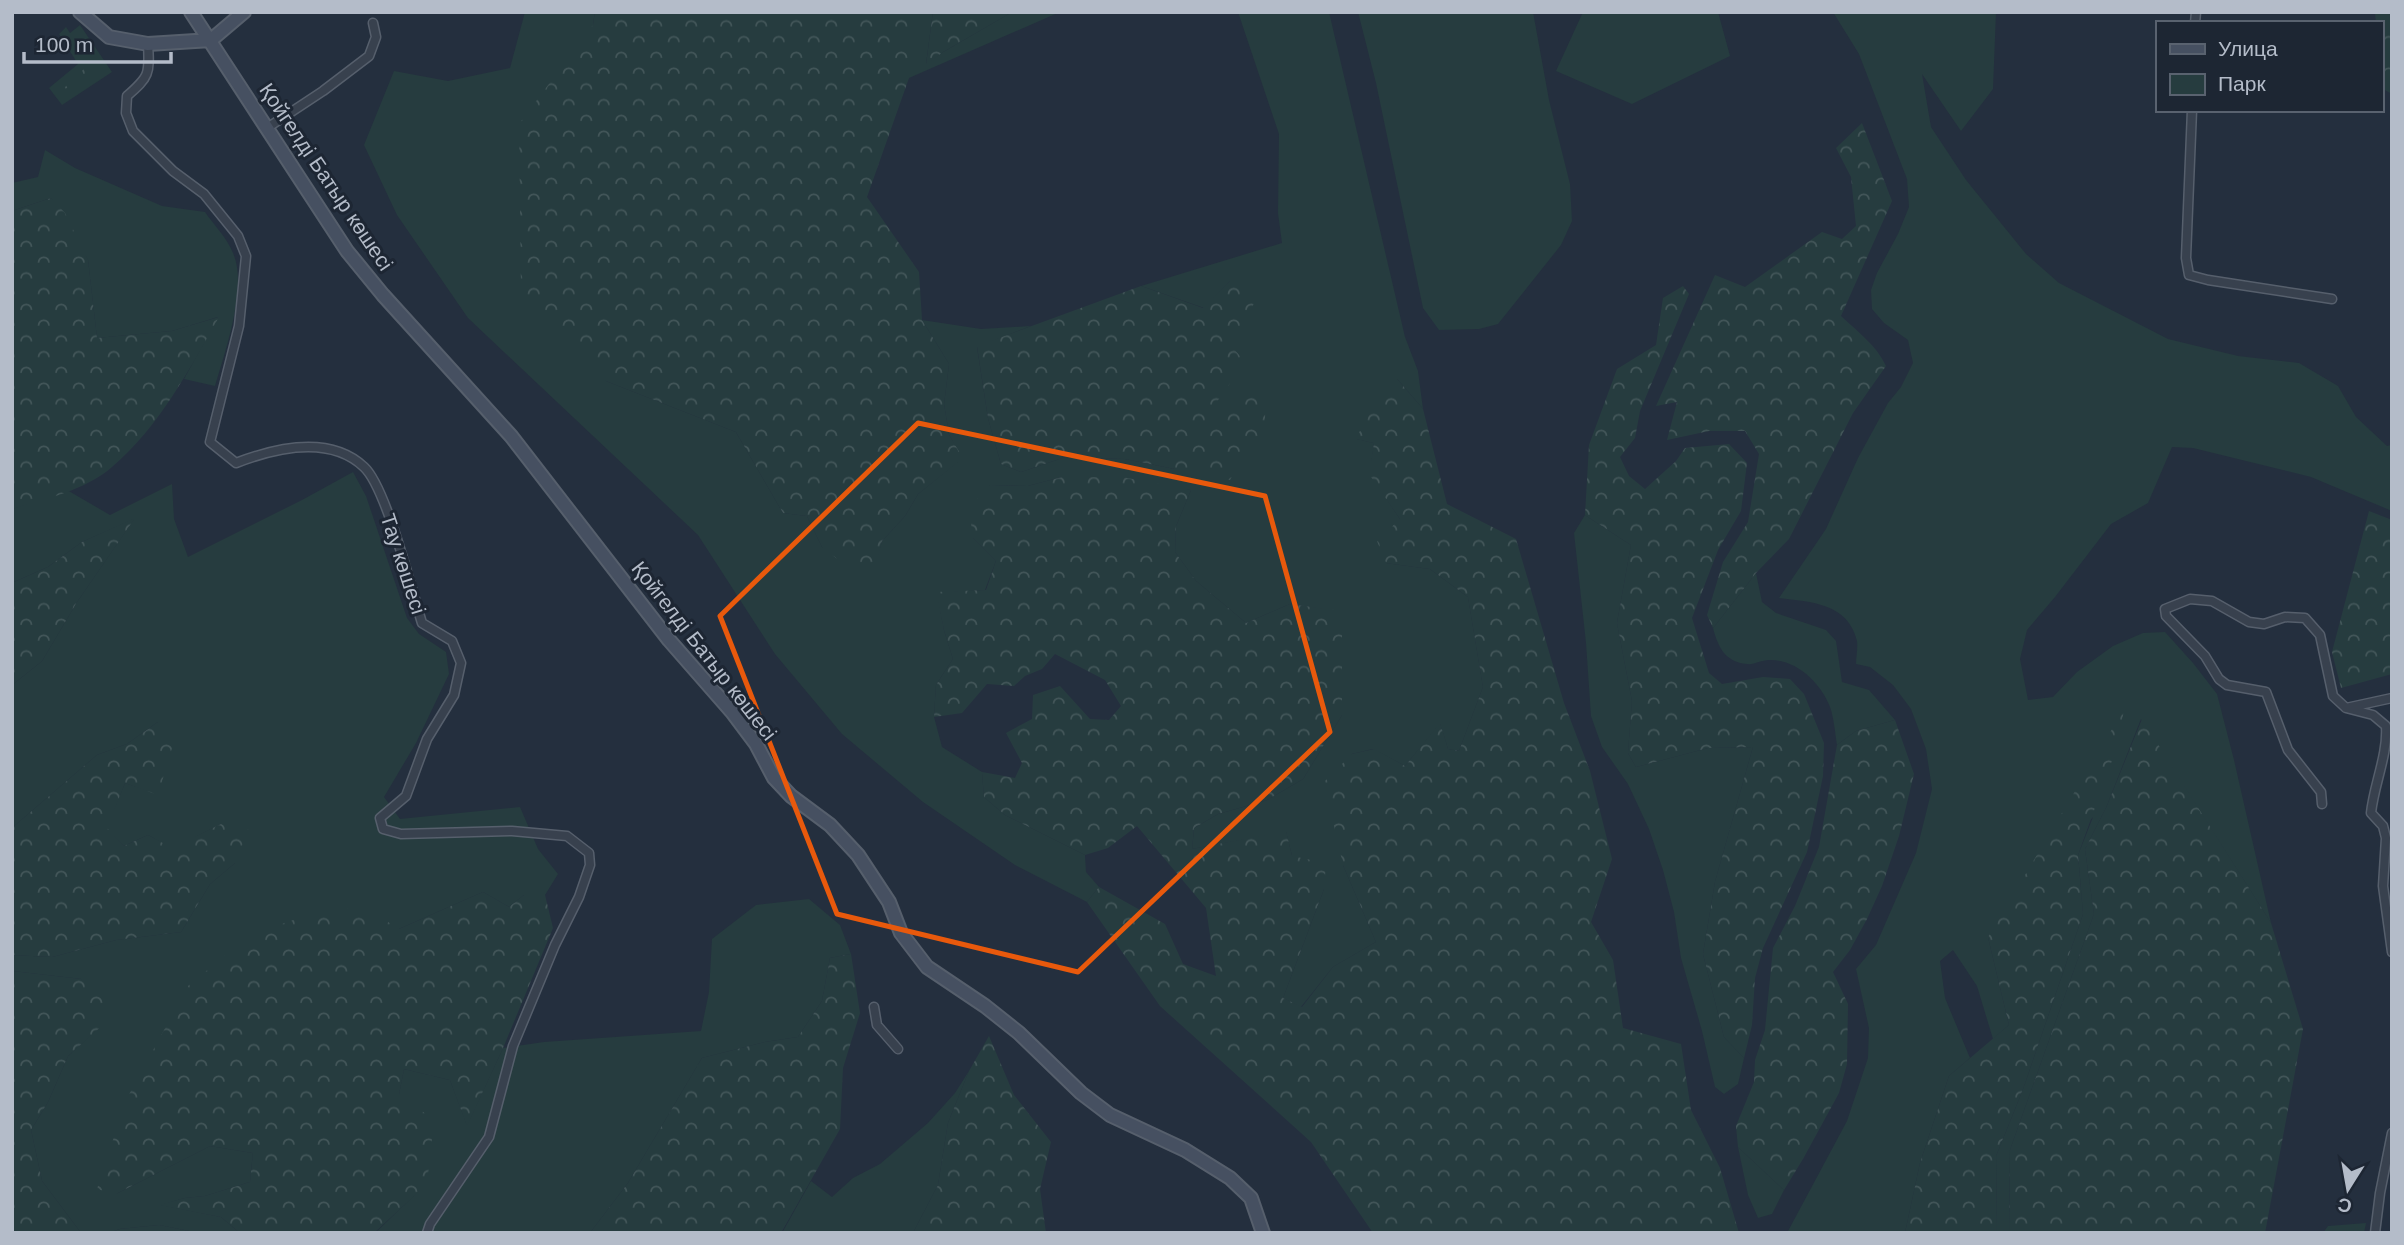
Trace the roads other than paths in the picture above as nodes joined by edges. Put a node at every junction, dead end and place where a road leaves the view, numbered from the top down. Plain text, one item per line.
1 (80, 12) edge
2 (191, 12) edge
3 (244, 12) edge
4 (373, 23) dead end
5 (211, 40) junction
6 (148, 44) junction
7 (2192, 112) edge
8 (267, 128) junction
9 (2332, 299) dead end
10 (2392, 698) edge
11 (2346, 708) junction
12 (2322, 804) dead end
13 (2392, 951) edge
14 (874, 1007) dead end
15 (898, 1049) dead end
16 (2392, 1133) edge
17 (427, 1233) edge
18 (1264, 1233) edge
19 (2375, 1233) edge

1 - 6 street
2 - 5 street, Қойгелді Батыр көшесі
3 - 5 street
4 - 8 street
5 - 6 street
5 - 8 street, Қойгелді Батыр көшесі
6 - 17 street, Тау көшесі
7 - 9 street
8 - 18 street, Қойгелді Батыр көшесі
10 - 11 street
11 - 12 street
11 - 13 street
14 - 15 street
16 - 19 street

